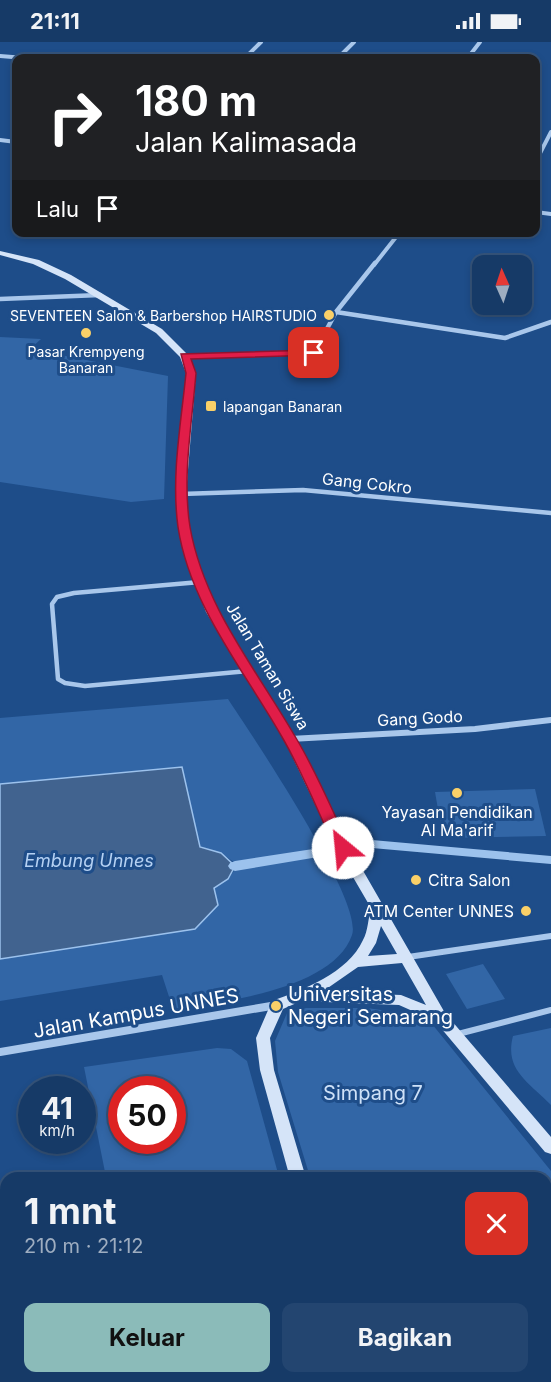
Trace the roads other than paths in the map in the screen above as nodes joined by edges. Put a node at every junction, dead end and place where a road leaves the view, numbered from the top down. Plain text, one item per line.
1 (261, 42) edge
2 (354, 42) edge
3 (480, 42) edge
4 (249, 54) edge
5 (342, 54) edge
6 (471, 54) edge
7 (551, 132) edge
8 (541, 153) edge
9 (396, 237) edge
10 (0, 253) edge
11 (100, 295) junction
12 (0, 299) edge
13 (336, 312) junction
14 (551, 322) edge
15 (184, 356) junction
16 (180, 494) junction
17 (551, 513) edge
18 (200, 582) junction
19 (248, 671) junction
20 (551, 720) edge
21 (290, 739) junction
22 (378, 907) junction
23 (551, 936) edge
24 (405, 958) junction
25 (356, 962) junction
26 (303, 996) junction
27 (277, 1005) junction
28 (551, 1010) edge
29 (440, 1017) junction
30 (455, 1035) junction
31 (0, 1052) edge
32 (550, 1146) edge
33 (296, 1172) edge

1 - 4 street
2 - 5 street
3 - 6 street
7 - 8 street
9 - 13 street
10 - 11 main road
11 - 12 street
11 - 15 main road
13 - 14 street
13 - 15 street
15 - 16 main road, Jalan Taman Siswa
16 - 17 street, Gang Cokro
16 - 18 main road, Jalan Taman Siswa
18 - 19 main road, Jalan Taman Siswa
18 - 19 lane
19 - 21 main road, Jalan Taman Siswa
20 - 21 street, Gang Godo
21 - 22 main road, Jalan Taman Siswa
22 - 24 main road, Jalan Taman Siswa
22 - 25 main road, Jalan Taman Siswa
23 - 24 lane
24 - 25 main road
24 - 29 main road, Jalan Taman Siswa
25 - 26 main road, Jalan Taman Siswa
26 - 27 main road, Jalan Taman Siswa
26 - 29 main road, Jalan Taman Siswa
27 - 31 street, Jalan Kampus UNNES
27 - 33 main road
28 - 30 lane
29 - 30 main road, Jalan Taman Siswa
30 - 32 main road, Jalan Taman Siswa

